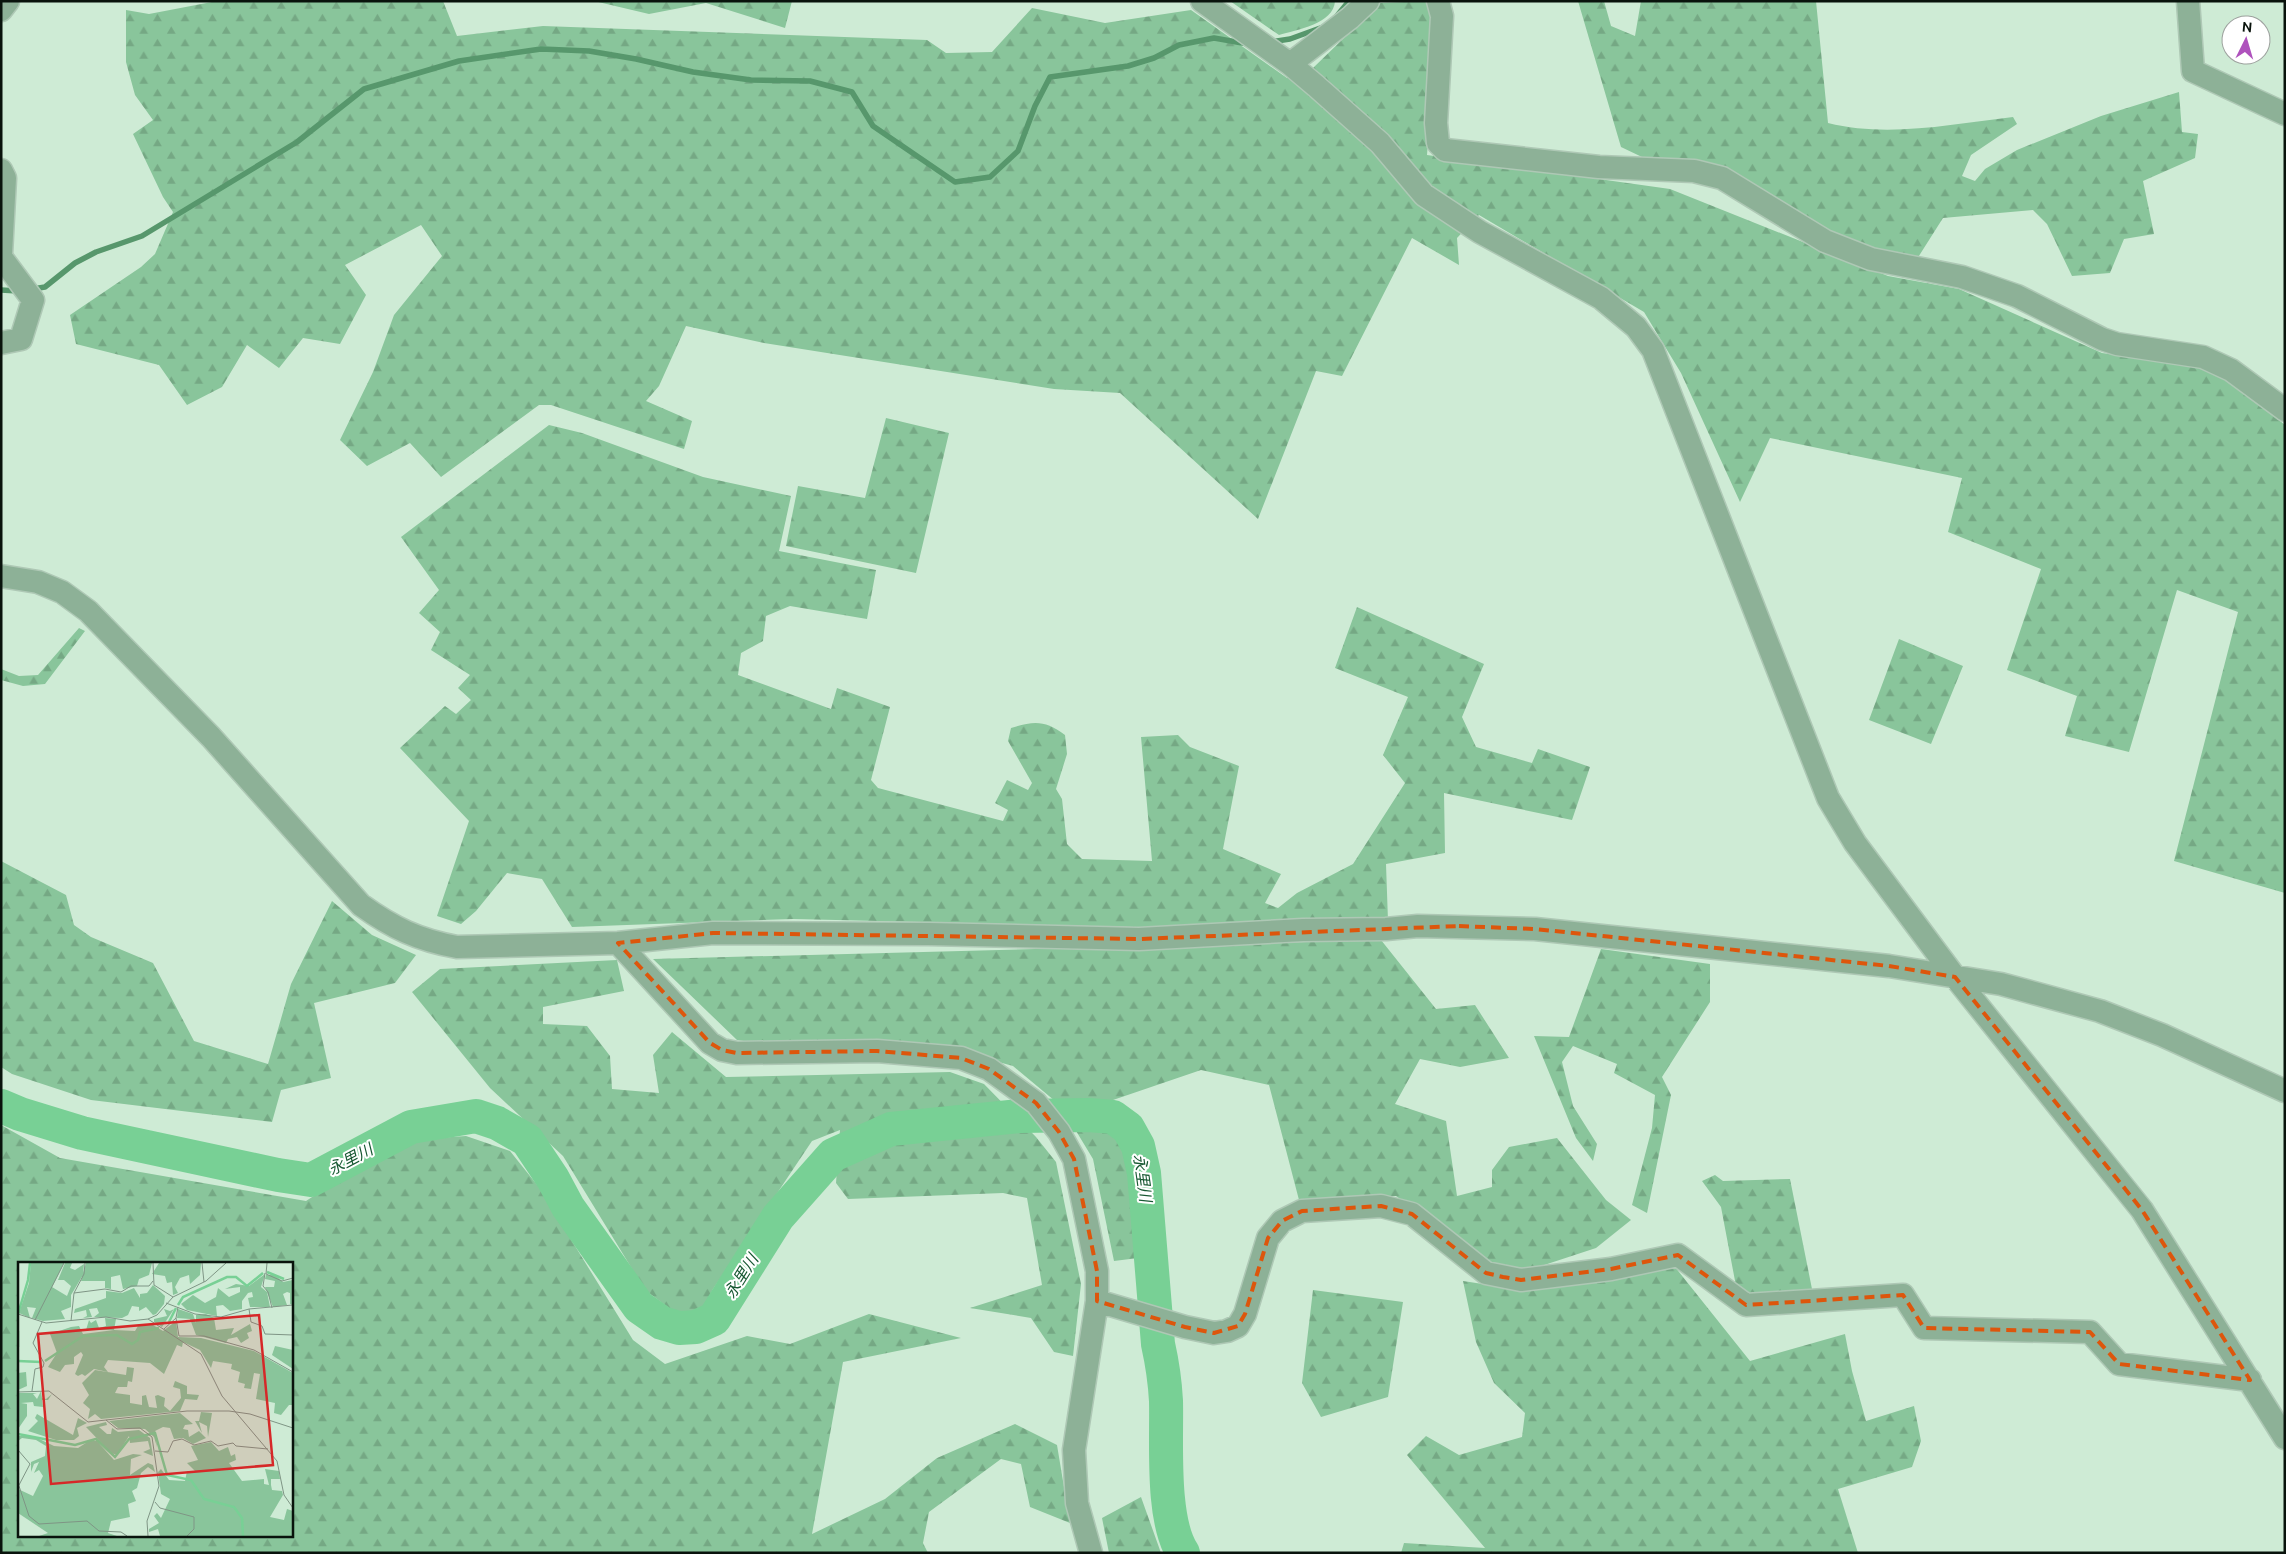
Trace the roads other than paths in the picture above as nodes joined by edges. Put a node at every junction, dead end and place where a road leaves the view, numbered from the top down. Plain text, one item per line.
1 (8, 1) edge
2 (1202, 1) edge
3 (1368, 1) edge
4 (1438, 1) edge
5 (2188, 1) edge
6 (1, 10) edge
7 (1290, 64) junction
8 (2285, 114) edge
9 (1, 170) edge
10 (1, 255) edge
11 (1, 343) edge
12 (2285, 410) edge
13 (1, 576) edge
14 (618, 943) junction
15 (1955, 977) junction
16 (2285, 1091) edge
17 (1107, 1304) junction
18 (2250, 1380) junction
19 (2285, 1438) edge
20 (1091, 1553) edge

1 - 6 street
2 - 7 street
3 - 7 street
4 - 12 street
5 - 8 street
7 - 15 street
9 - 10 street
10 - 11 street
13 - 14 street
14 - 15 street
14 - 17 street
15 - 16 street
15 - 18 street
17 - 18 street
17 - 20 street
18 - 19 street

